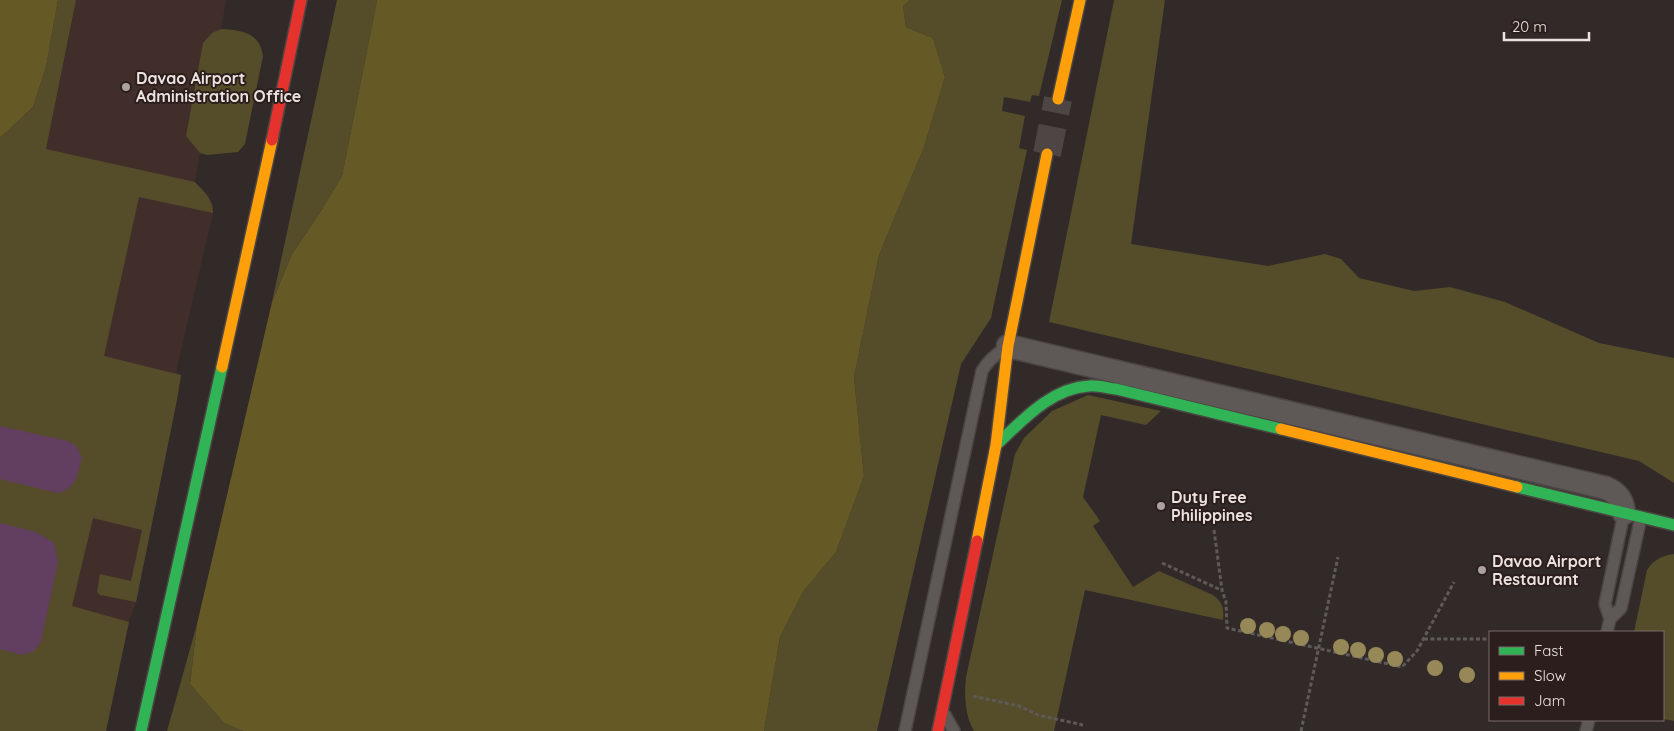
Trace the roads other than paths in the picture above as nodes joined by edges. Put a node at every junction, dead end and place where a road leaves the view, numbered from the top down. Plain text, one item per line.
1 (301, 0) edge
2 (1080, 0) edge
3 (1058, 99) tunnel mouth
4 (1047, 154) tunnel mouth
5 (1008, 346) junction
6 (996, 445) junction
7 (1632, 515) junction
8 (1674, 525) edge
9 (1610, 619) junction
10 (1607, 631) edge
11 (942, 709) junction
12 (141, 731) edge
13 (905, 731) edge
14 (938, 731) edge
15 (954, 731) edge

1 - 12 street
2 - 3 street
4 - 5 street
5 - 6 street
5 - 7 street
5 - 13 lane
6 - 7 street
6 - 11 street
7 - 8 street
7 - 9 lane
7 - 9 lane
9 - 10 lane
11 - 14 street
11 - 15 lane

